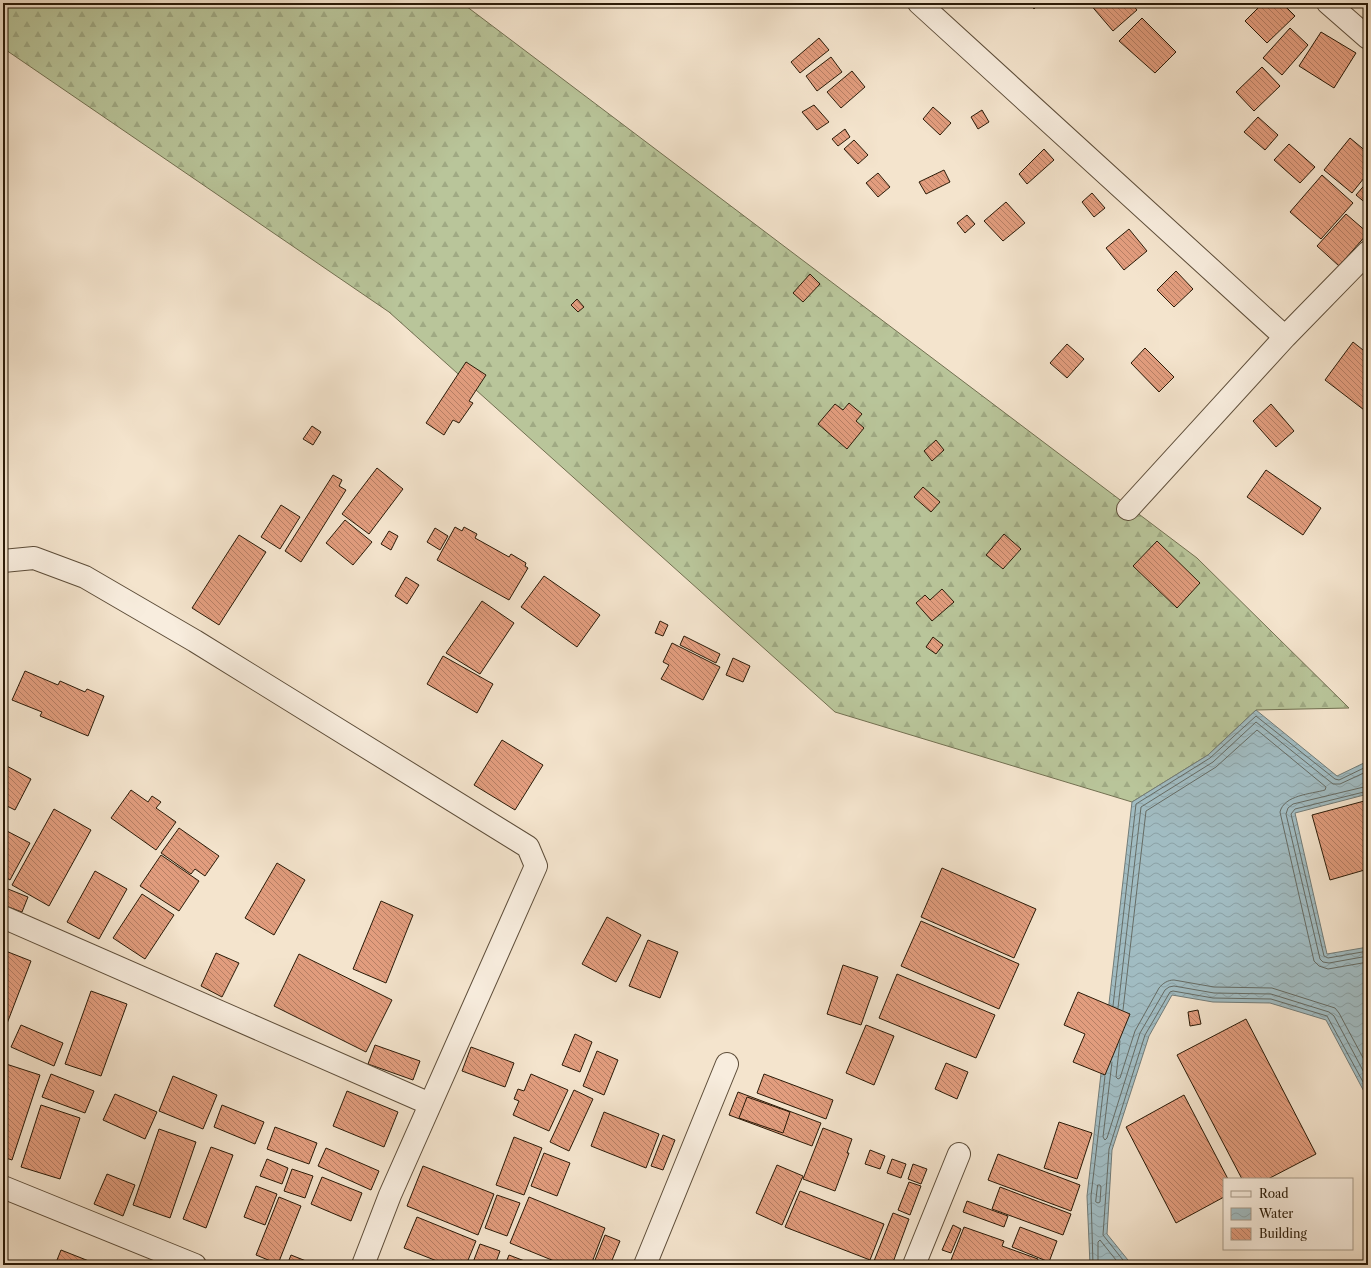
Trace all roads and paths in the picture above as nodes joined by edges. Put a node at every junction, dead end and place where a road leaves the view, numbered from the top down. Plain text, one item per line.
1 (919, 3) edge
2 (1328, 3) edge
3 (1368, 38) edge
4 (1368, 252) edge
5 (1285, 337) junction
6 (1128, 509) dead end
7 (3, 560) edge
8 (3, 917) edge
9 (727, 1064) dead end
10 (430, 1104) junction
11 (960, 1154) dead end
12 (3, 1187) edge
13 (195, 1265) edge
14 (363, 1265) edge
15 (645, 1265) edge
16 (914, 1265) edge

1 - 5 street
2 - 3 street
4 - 5 street
5 - 6 street
7 - 10 street
8 - 10 street
9 - 15 street
10 - 14 street
11 - 16 street
12 - 13 street

